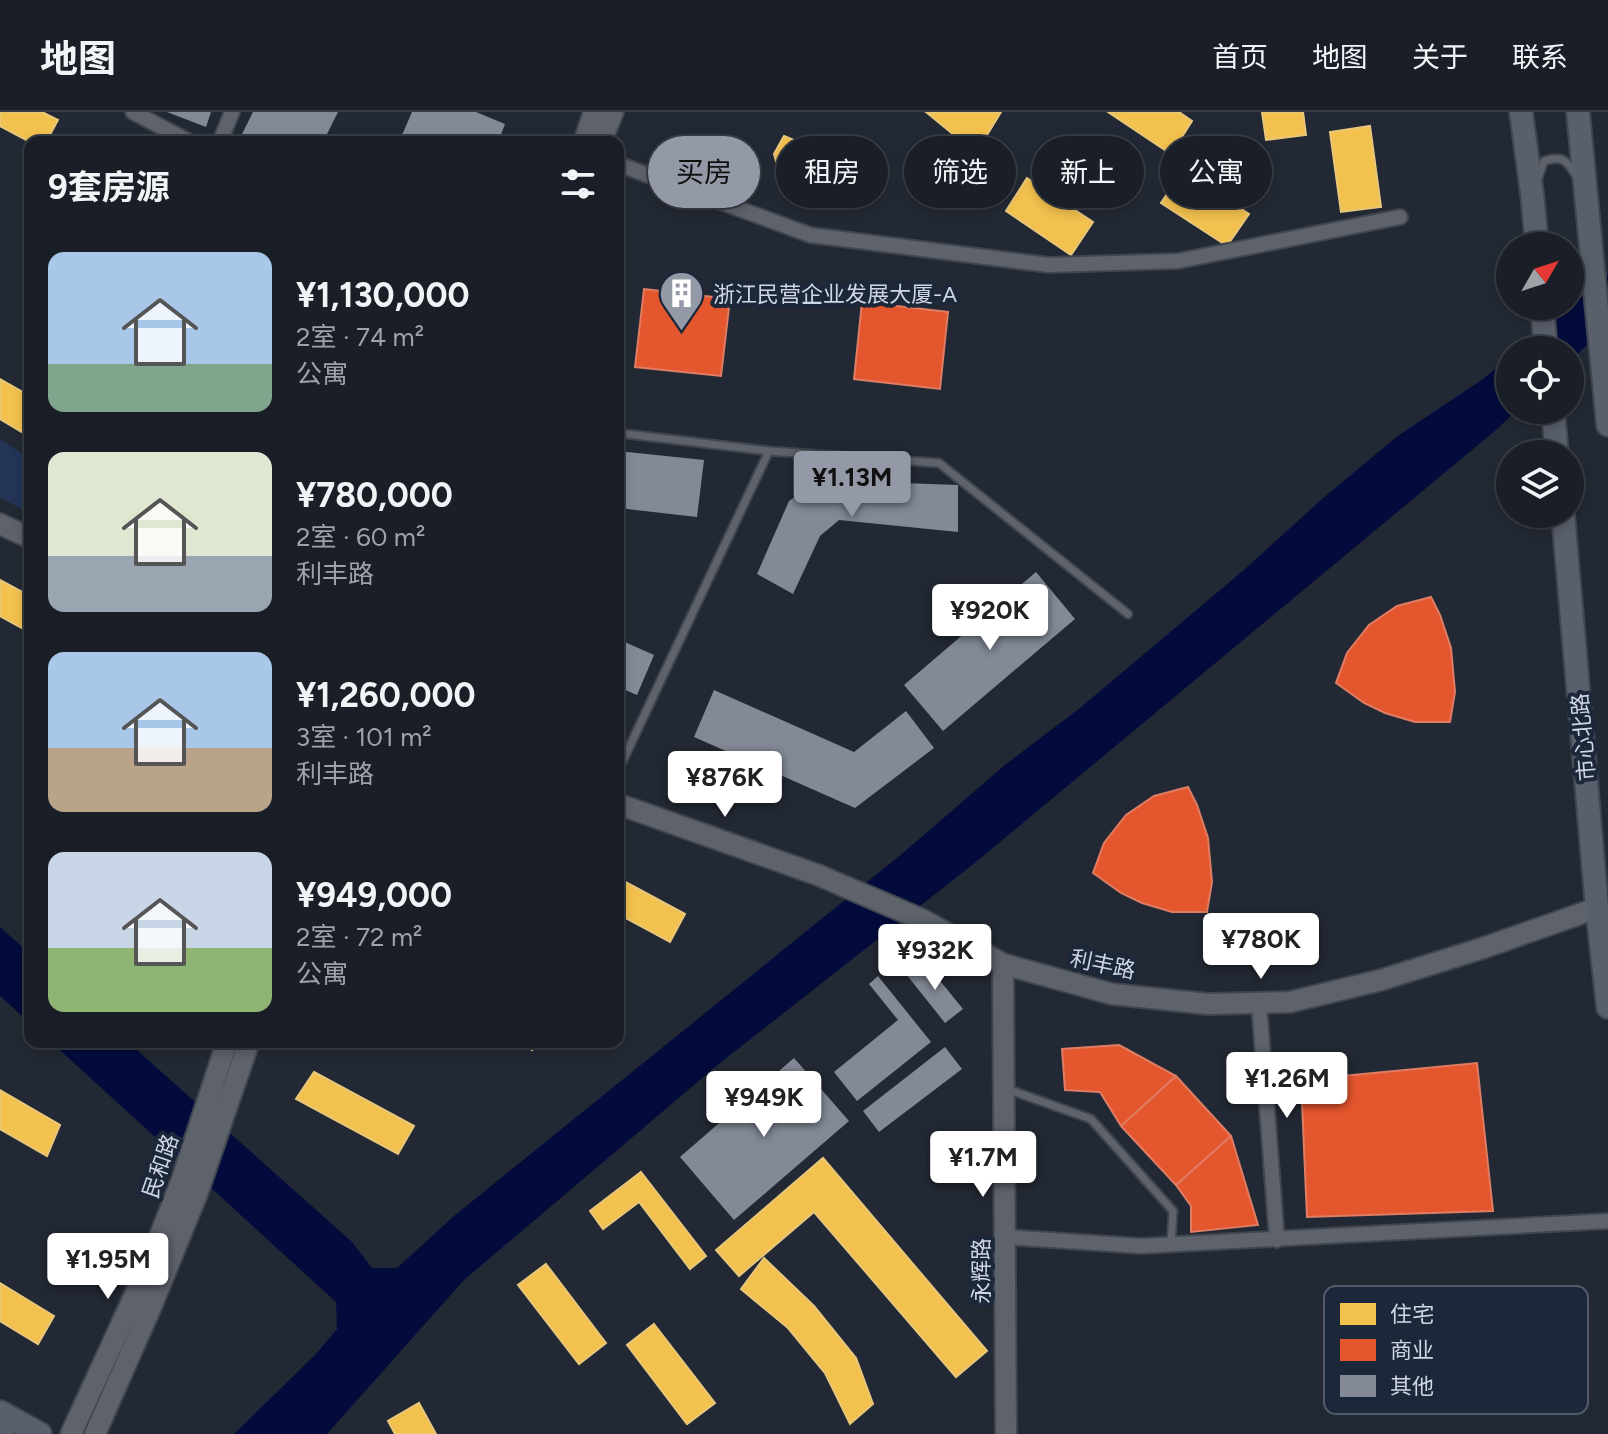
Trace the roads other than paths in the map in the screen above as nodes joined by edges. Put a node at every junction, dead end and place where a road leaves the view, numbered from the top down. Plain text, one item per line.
1 (133, 112) edge
2 (232, 112) edge
3 (594, 112) edge
4 (613, 112) edge
5 (1521, 112) edge
6 (1578, 112) edge
7 (179, 136) edge
8 (222, 136) edge
9 (586, 136) edge
10 (603, 136) edge
11 (624, 166) edge
12 (1585, 189) junction
13 (1532, 193) junction
14 (1400, 217) dead end
15 (1536, 232) edge
16 (1608, 425) edge
17 (624, 434) edge
18 (769, 451) junction
19 (0, 524) edge
20 (1564, 528) edge
21 (24, 535) edge
22 (1128, 614) dead end
23 (624, 758) edge
24 (624, 806) edge
25 (1597, 908) junction
26 (1003, 964) junction
27 (1259, 1003) junction
28 (1608, 1007) edge
29 (225, 1048) edge
30 (247, 1048) edge
31 (1004, 1088) junction
32 (1608, 1221) edge
33 (1005, 1237) junction
34 (1277, 1240) junction
35 (1171, 1245) junction
36 (0, 1412) edge
37 (40, 1434) edge
38 (71, 1434) edge
39 (95, 1434) edge
40 (1006, 1434) edge

1 - 7 street
2 - 8 street
3 - 9 street
4 - 10 street
5 - 13 main road
6 - 12 main road
11 - 14 street
12 - 13 lane
12 - 16 main road
13 - 15 main road
17 - 18 lane
18 - 22 lane
18 - 23 lane
19 - 21 street
20 - 25 main road, 市心北路
24 - 26 street, 利丰路
25 - 27 street, 利丰路
25 - 28 main road, 市心北路
26 - 27 street, 利丰路
26 - 31 street, 永辉路
27 - 34 street
29 - 38 street, 民和路
30 - 39 street, 民和路
31 - 33 street, 永辉路
31 - 35 lane
32 - 34 street
33 - 35 street
33 - 40 street, 永辉路
34 - 35 street
36 - 37 main road

